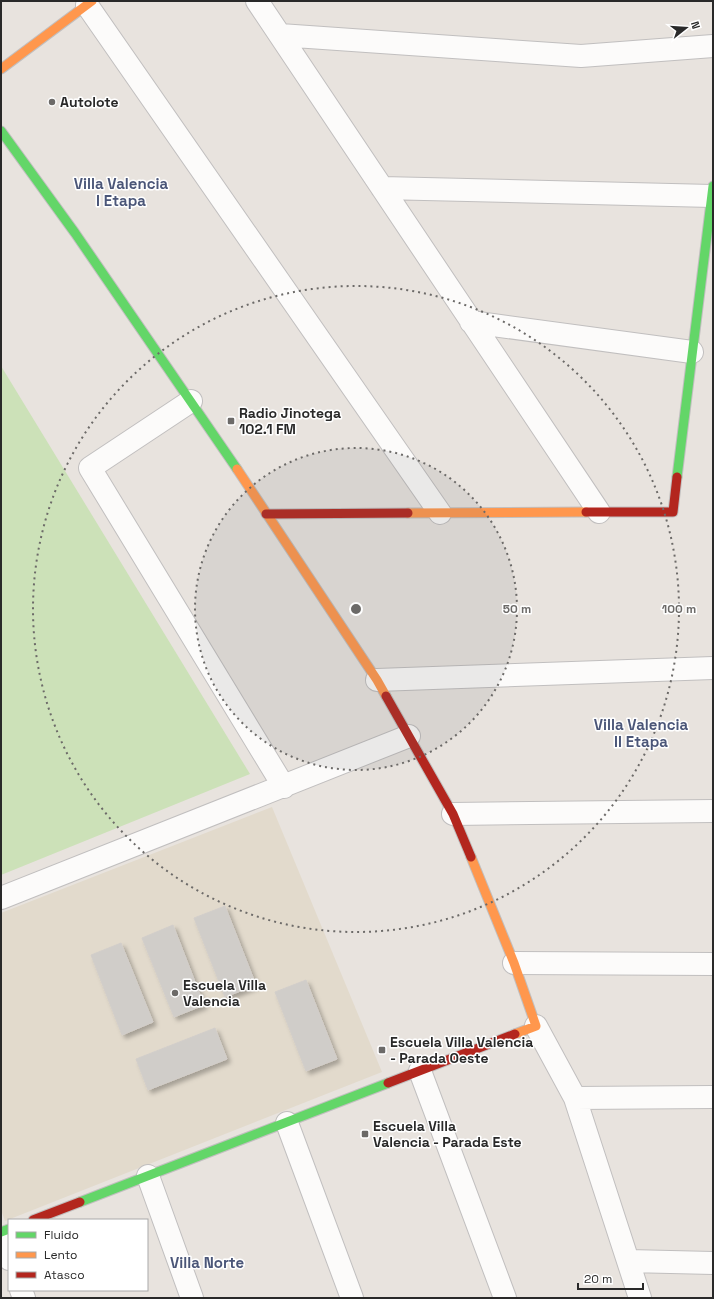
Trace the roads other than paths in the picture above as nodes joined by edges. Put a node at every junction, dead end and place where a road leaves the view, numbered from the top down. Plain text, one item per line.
1 (257, 1) edge
2 (89, 3) edge
3 (280, 35) junction
4 (713, 46) edge
5 (1, 69) edge
6 (1, 131) edge
7 (382, 188) junction
8 (712, 191) edge
9 (471, 322) junction
10 (692, 352) junction
11 (191, 402) junction
12 (599, 512) junction
13 (266, 514) junction
14 (440, 514) junction
15 (713, 668) edge
16 (377, 680) junction
17 (409, 736) junction
18 (284, 787) junction
19 (713, 811) edge
20 (453, 814) junction
21 (1, 898) edge
22 (514, 963) junction
23 (713, 964) edge
24 (536, 1026) junction
25 (420, 1071) junction
26 (713, 1097) edge
27 (575, 1098) junction
28 (287, 1122) junction
29 (148, 1176) junction
30 (36, 1219) edge
31 (1, 1238) edge
32 (8, 1256) edge
33 (628, 1261) junction
34 (713, 1263) edge
35 (192, 1298) edge
36 (352, 1298) edge
37 (505, 1298) edge
38 (640, 1298) edge

1 - 3 street
2 - 5 street
2 - 14 street
3 - 4 street
3 - 7 street
6 - 11 street
7 - 8 street
7 - 9 street
8 - 10 street
9 - 10 street
9 - 12 street
10 - 12 street
11 - 13 street
11 - 18 street
12 - 14 street
13 - 14 street
13 - 16 street
15 - 16 street
16 - 17 street
17 - 18 street
17 - 20 street
18 - 21 street
19 - 20 street
20 - 22 street
22 - 23 street
22 - 24 street
24 - 25 street
24 - 27 street
25 - 28 street
25 - 37 street
26 - 27 street
27 - 33 street
28 - 29 street
28 - 36 street
29 - 30 street
29 - 35 street
31 - 32 street
33 - 34 street
33 - 38 street

